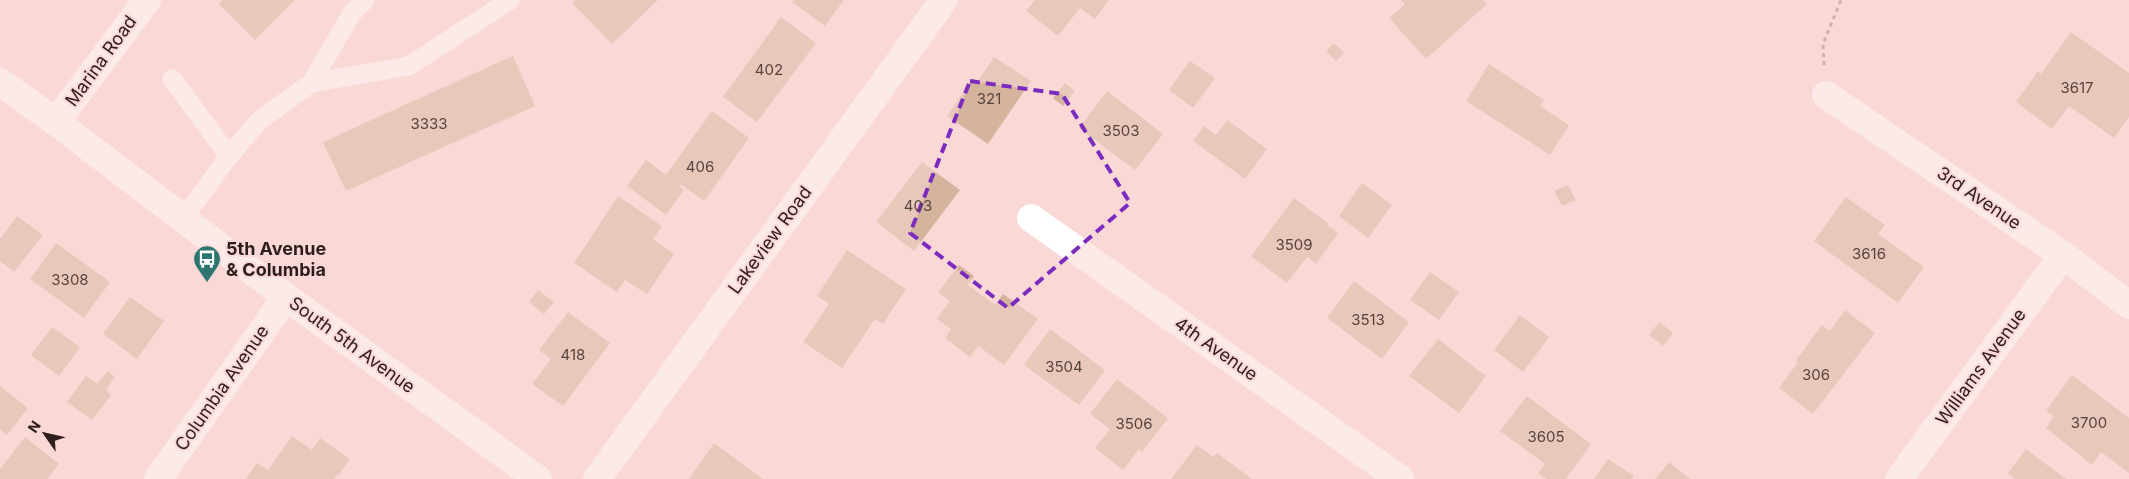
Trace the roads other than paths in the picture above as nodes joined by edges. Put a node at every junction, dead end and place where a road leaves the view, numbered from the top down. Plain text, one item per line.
1 (146, 0) edge
2 (365, 0) edge
3 (510, 0) edge
4 (944, 0) edge
5 (172, 79) dead end
6 (0, 82) edge
7 (311, 83) junction
8 (1826, 95) road end
9 (56, 122) junction
10 (229, 156) junction
11 (1031, 218) dead end
12 (183, 220) junction
13 (2063, 255) junction
14 (286, 297) junction
15 (2129, 305) edge
16 (158, 479) edge
17 (538, 479) edge
18 (597, 479) edge
19 (1400, 479) edge
20 (1898, 479) edge

1 - 9 street, Marina Road
2 - 7 lane
3 - 7 lane
4 - 18 street, Lakeview Road
5 - 10 lane
6 - 9 street, South 5th Avenue
7 - 10 lane
8 - 13 street, 3rd Avenue
9 - 12 street, South 5th Avenue
10 - 12 lane
11 - 19 street, 4th Avenue
12 - 14 street, South 5th Avenue
13 - 15 street, 3rd Avenue
13 - 20 street, Williams Avenue
14 - 16 street, Columbia Avenue
14 - 17 street, South 5th Avenue

